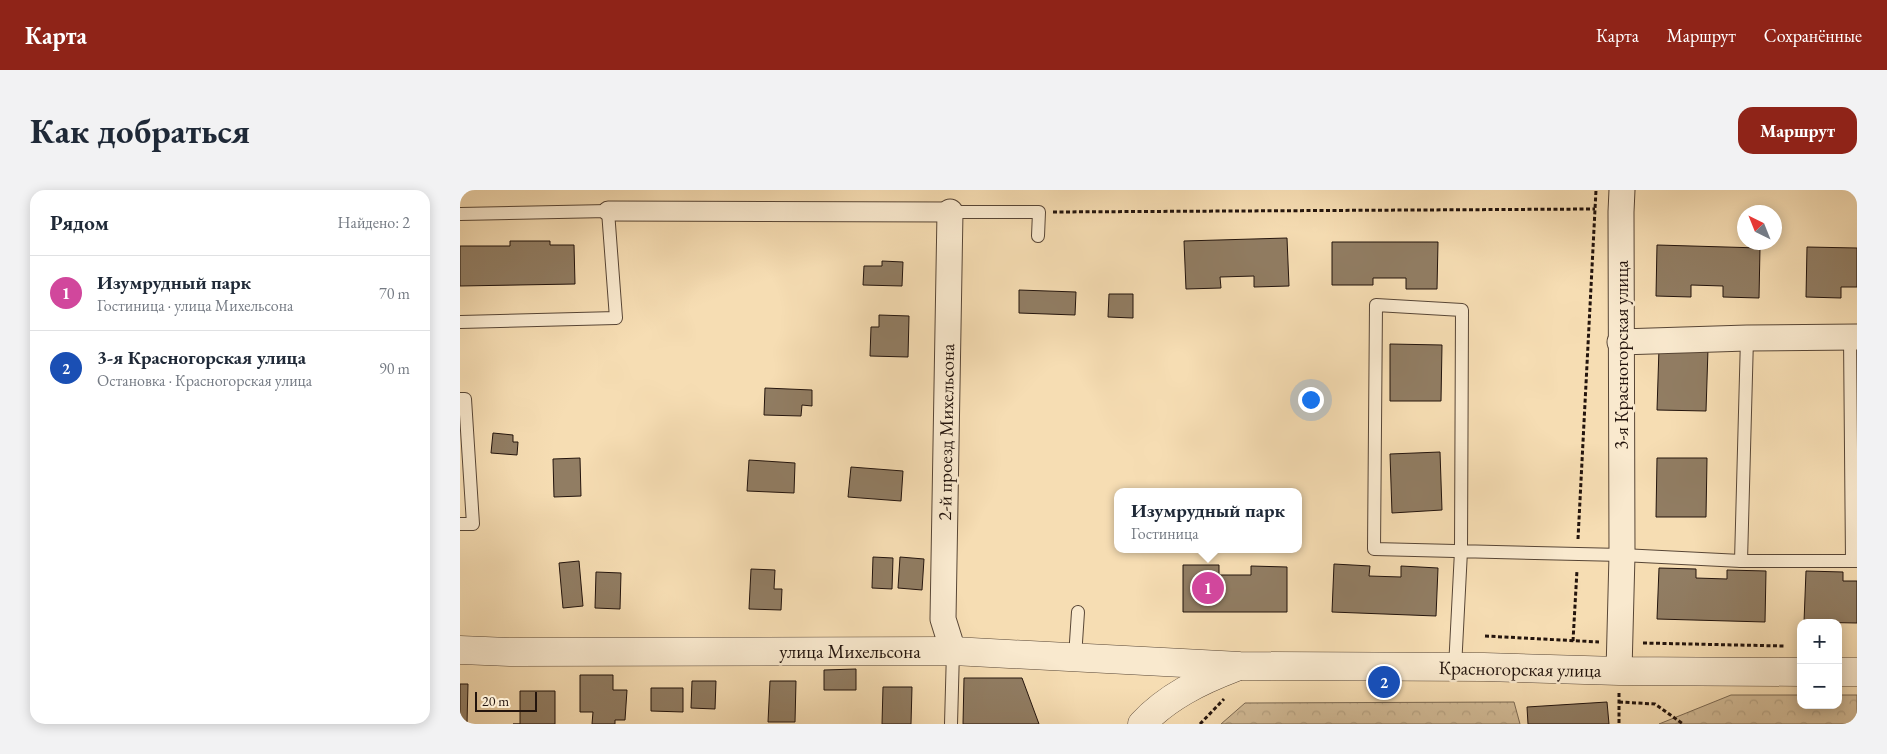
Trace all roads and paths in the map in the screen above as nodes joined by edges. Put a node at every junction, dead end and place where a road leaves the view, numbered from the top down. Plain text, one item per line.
1 (1596, 190) edge
2 (1622, 190) edge
3 (1595, 209) junction
4 (608, 211) junction
5 (950, 212) junction
6 (1039, 212) junction
7 (460, 214) edge
8 (1038, 236) dead end
9 (460, 322) edge
10 (1854, 337) edge
11 (1747, 338) junction
12 (1620, 342) junction
13 (460, 399) edge
14 (460, 524) edge
15 (1462, 552) junction
16 (1578, 554) junction
17 (1622, 555) junction
18 (1741, 561) junction
19 (1854, 561) edge
20 (1078, 612) dead end
21 (1485, 636) dead end
22 (1573, 641) junction
23 (1618, 642) junction
24 (1791, 646) dead end
25 (460, 650) edge
26 (953, 651) junction
27 (1075, 657) junction
28 (1136, 660) junction
29 (1240, 666) junction
30 (1455, 668) junction
31 (1619, 671) junction
32 (1797, 672) edge
33 (1842, 672) edge
34 (1857, 672) edge
35 (1619, 702) dead end
36 (1145, 721) edge
37 (951, 724) edge
38 (1684, 724) edge

1 - 3 path
2 - 12 street, 3-я Красногорская улица
3 - 6 path
3 - 16 path
4 - 5 street
4 - 7 lane
4 - 9 lane
5 - 6 lane
5 - 26 street, 2-й проезд Михельсона
6 - 8 lane
10 - 11 street
10 - 19 lane
11 - 12 street
11 - 18 lane
12 - 17 street, 3-я Красногорская улица
13 - 14 lane
15 - 15 lane
15 - 16 lane
15 - 30 lane
16 - 17 lane
16 - 22 path
17 - 18 lane
17 - 23 street, 3-я Красногорская улица
18 - 19 lane
20 - 27 lane
21 - 22 path
22 - 23 path
23 - 24 path
23 - 31 street, 3-я Красногорская улица
25 - 26 street, улица Михельсона
26 - 27 street, улица Михельсона
26 - 37 lane
27 - 28 street, улица Михельсона
28 - 29 street, улица Михельсона
28 - 36 street
29 - 30 street, Красногорская улица
29 - 36 street
30 - 31 street, Красногорская улица
31 - 32 street, Красногорская улица
33 - 34 street
35 - 38 path

